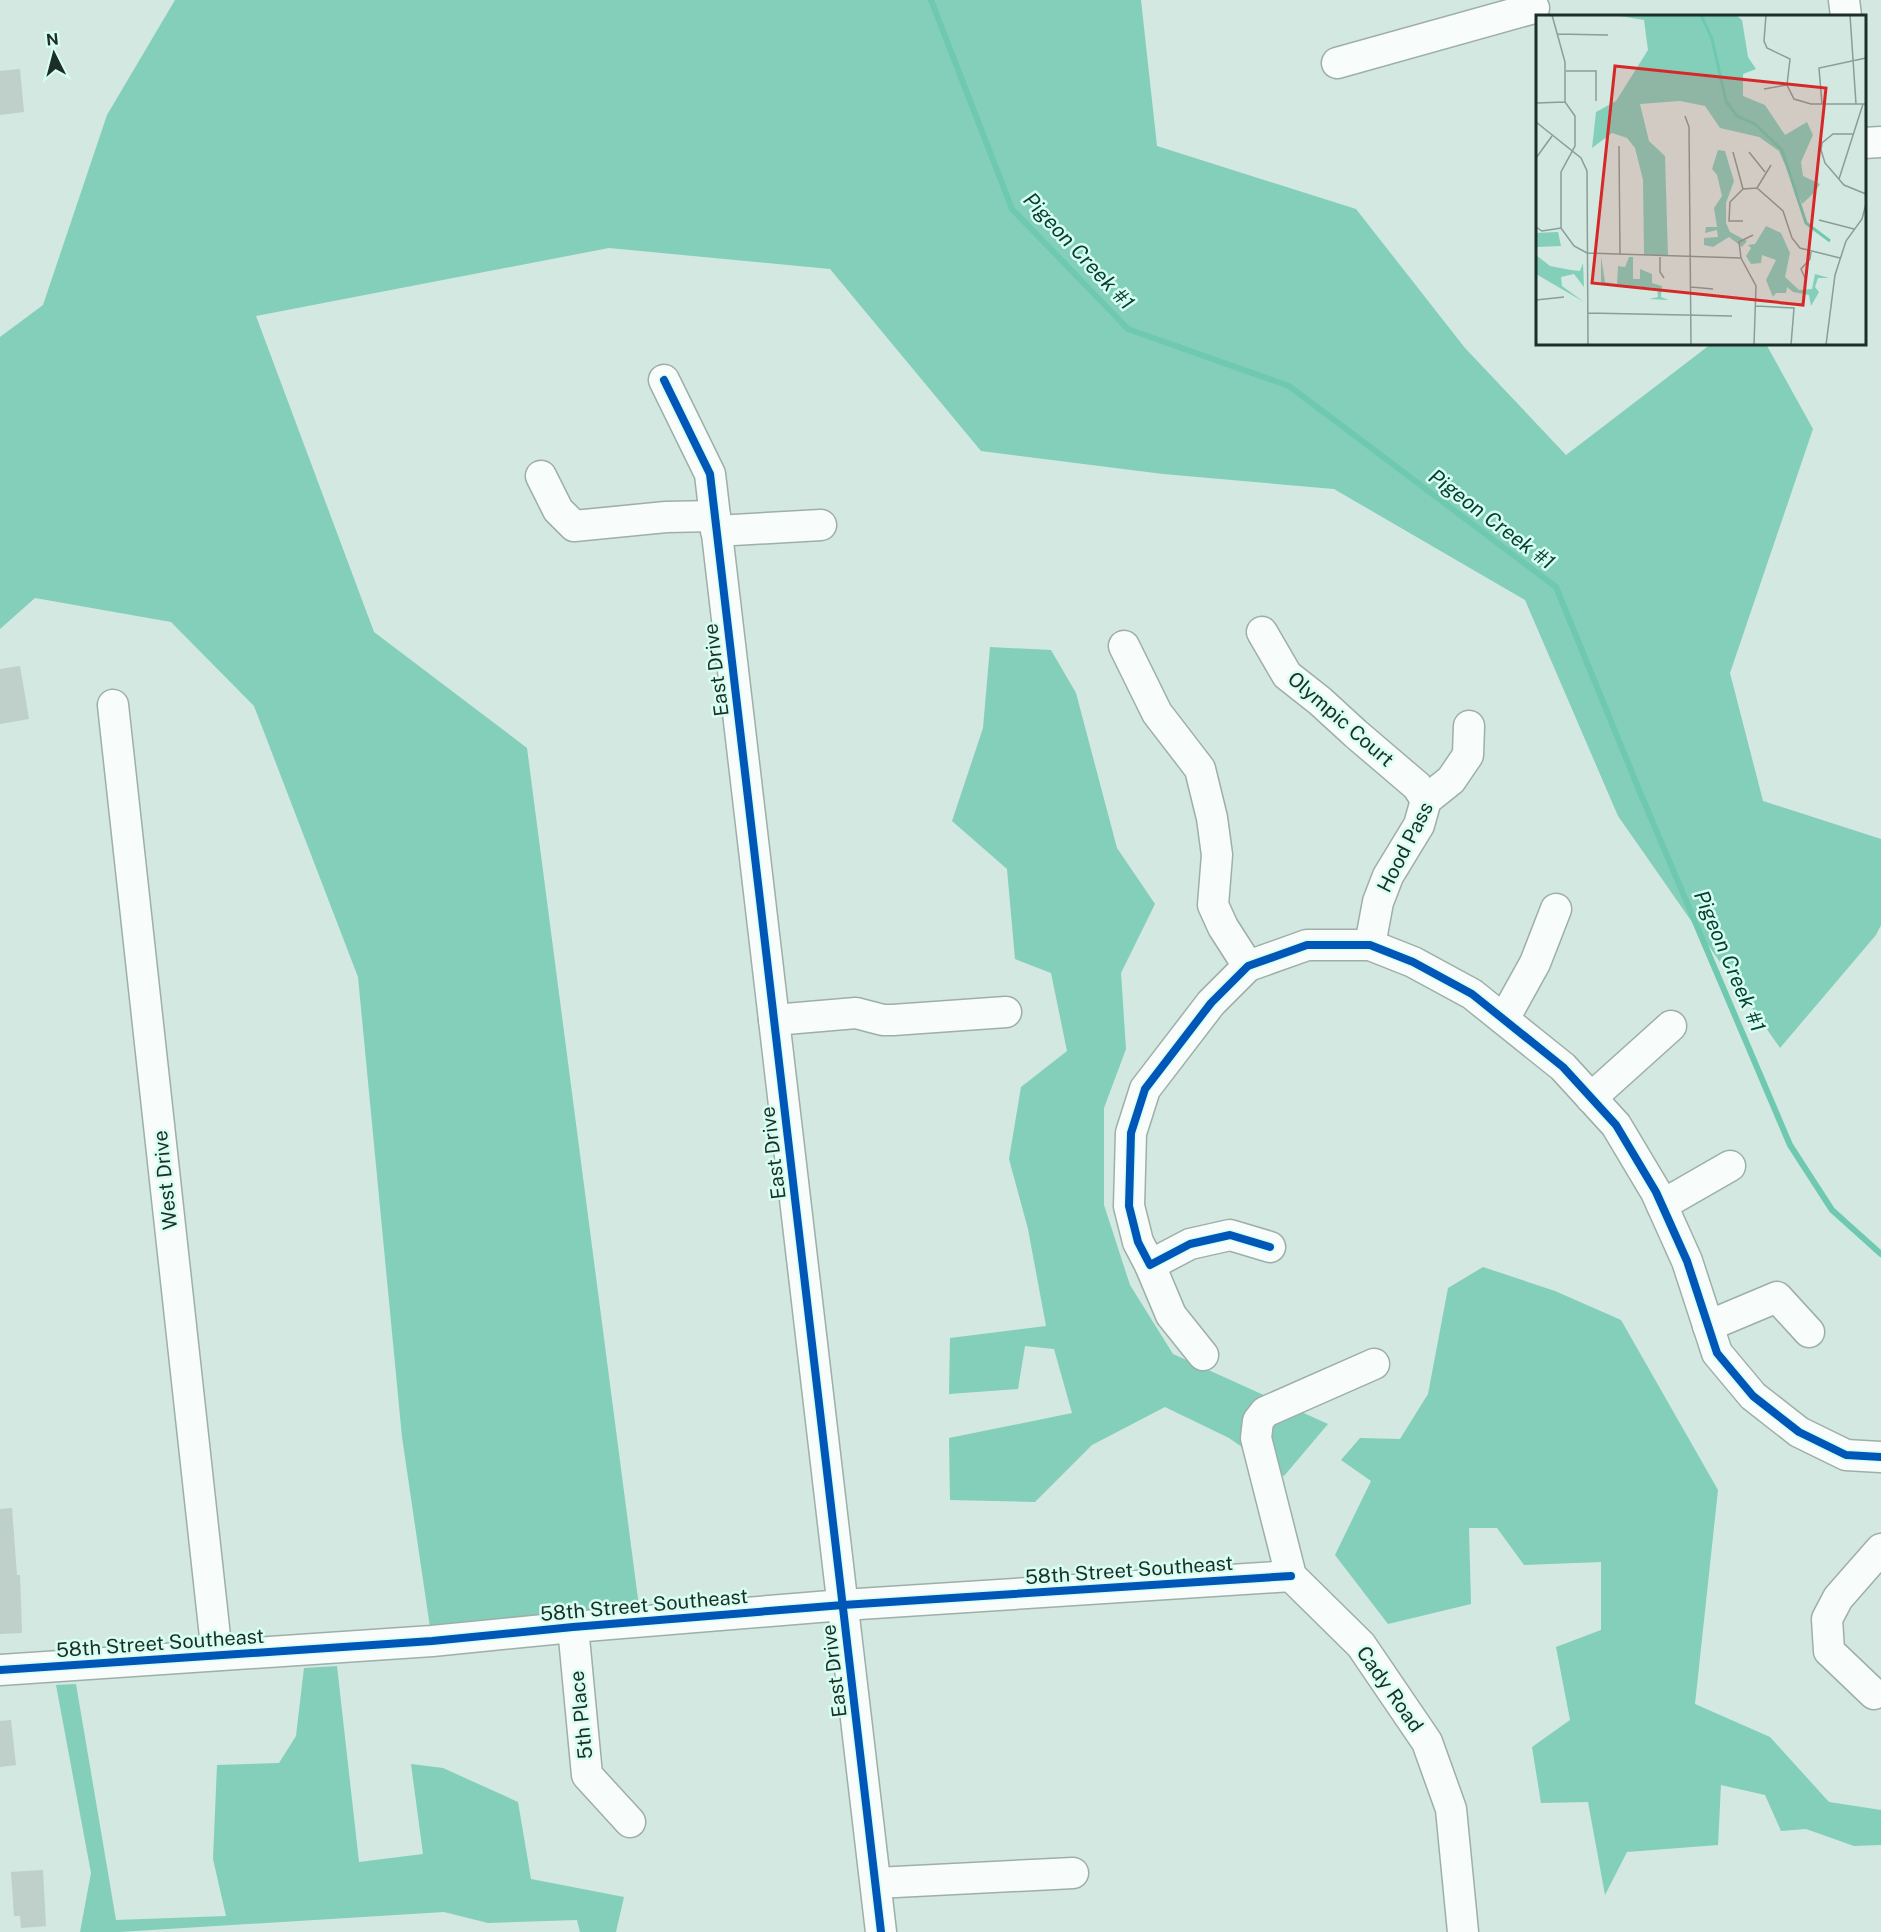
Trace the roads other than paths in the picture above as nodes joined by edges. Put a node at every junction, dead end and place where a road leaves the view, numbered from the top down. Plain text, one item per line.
1 (1844, 0) edge
2 (1536, 8) edge
3 (1846, 15) edge
4 (1337, 63) dead end
5 (1881, 142) edge
6 (1866, 143) edge
7 (664, 380) dead end
8 (541, 476) dead end
9 (716, 523) junction
10 (820, 525) dead end
11 (1262, 632) dead end
12 (1124, 646) dead end
13 (113, 705) dead end
14 (1469, 726) dead end
15 (1426, 800) junction
16 (1556, 909) dead end
17 (1370, 945) junction
18 (1248, 966) junction
19 (1006, 1012) dead end
20 (1504, 1019) junction
21 (774, 1020) junction
22 (1671, 1026) dead end
23 (1591, 1098) junction
24 (1730, 1166) dead end
25 (1662, 1205) junction
26 (1270, 1247) dead end
27 (1150, 1265) junction
28 (1708, 1326) junction
29 (1809, 1332) dead end
30 (1203, 1355) dead end
31 (1374, 1364) dead end
32 (1881, 1457) edge
33 (1881, 1548) edge
34 (1291, 1576) junction
35 (843, 1605) junction
36 (573, 1627) junction
37 (217, 1655) junction
38 (0, 1670) edge
39 (1874, 1694) dead end
40 (630, 1822) dead end
41 (1073, 1873) dead end
42 (876, 1883) junction
43 (881, 1932) edge
44 (1463, 1932) edge

1 - 3 street
2 - 4 street
5 - 6 street
7 - 9 street, East Drive
8 - 9 street
9 - 10 street
9 - 21 street, East Drive
11 - 15 street, Olympic Court
12 - 18 street
13 - 37 street, West Drive
14 - 15 street, Hood Pass
15 - 17 street, Hood Pass
16 - 20 street
17 - 18 street
17 - 20 street
18 - 27 street
19 - 21 street
20 - 23 street
21 - 35 street, East Drive
22 - 23 street
23 - 25 street
24 - 25 street
25 - 28 street
26 - 27 street
27 - 30 street
28 - 29 street
28 - 32 street
31 - 34 street
33 - 39 street
34 - 35 street, 58th Street Southeast
34 - 44 street, Cady Road
35 - 36 street, 58th Street Southeast
35 - 42 street, East Drive
36 - 37 street, 58th Street Southeast
36 - 40 street, 5th Place
37 - 38 street, 58th Street Southeast
41 - 42 street
42 - 43 street, East Drive

